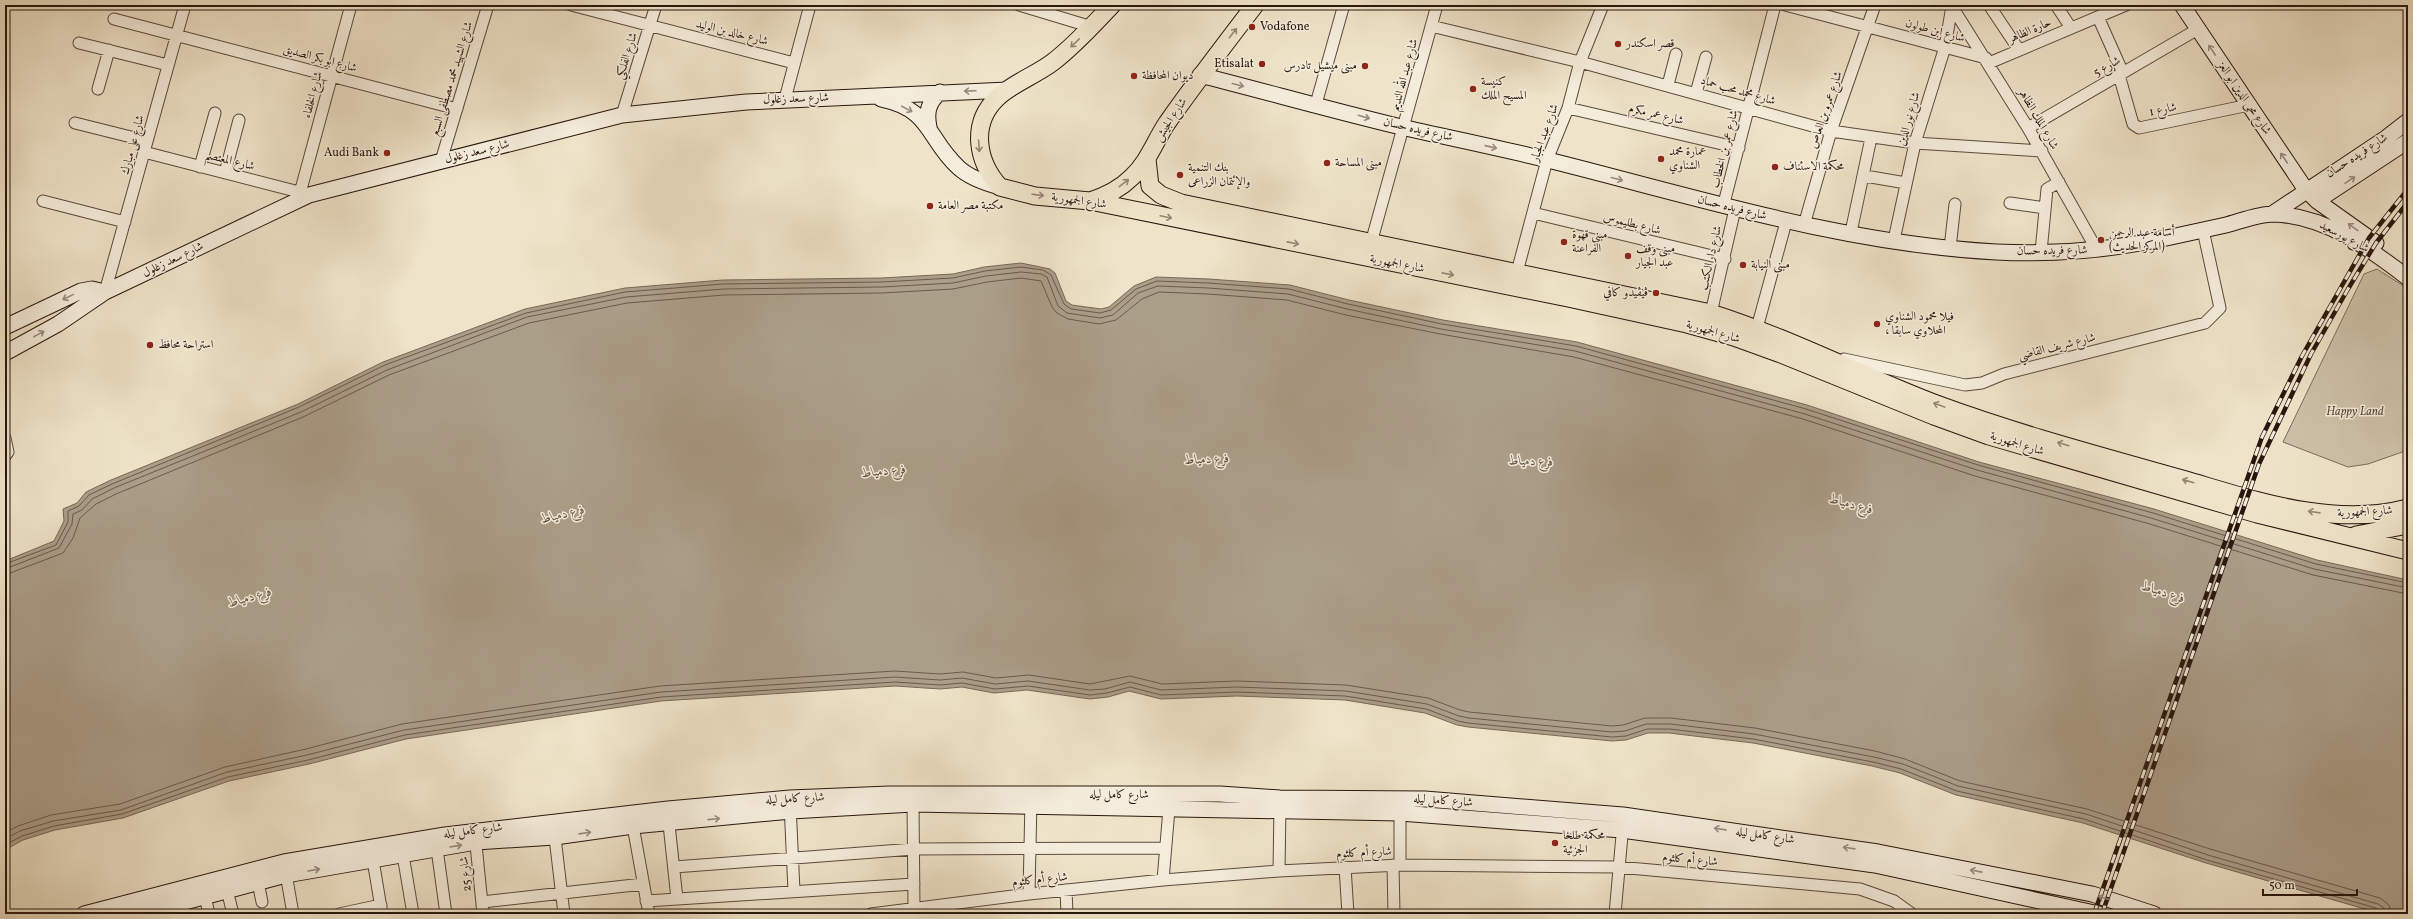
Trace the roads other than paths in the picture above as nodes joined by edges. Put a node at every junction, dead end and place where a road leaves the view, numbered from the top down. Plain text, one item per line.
1 (185, 5) edge
2 (351, 5) edge
3 (488, 5) edge
4 (571, 5) edge
5 (656, 5) edge
6 (810, 5) edge
7 (1019, 5) edge
8 (1112, 5) edge
9 (1255, 5) edge
10 (1437, 5) edge
11 (1603, 5) edge
12 (1775, 5) edge
13 (1785, 5) edge
14 (1876, 5) edge
15 (1952, 5) edge
16 (1989, 5) edge
17 (2056, 5) edge
18 (2126, 5) edge
19 (2182, 5) edge
20 (1343, 8) dead end
21 (2110, 8) edge
22 (2098, 17) junction
23 (114, 19) dead end
24 (649, 26) junction
25 (1431, 26) junction
26 (1092, 27) junction
27 (1869, 27) junction
28 (2071, 28) junction
29 (2198, 29) junction
30 (177, 34) junction
31 (79, 43) dead end
32 (1945, 47) junction
33 (109, 50) junction
34 (2019, 50) junction
35 (1676, 54) dead end
36 (1706, 57) dead end
37 (1988, 60) junction
38 (1580, 62) junction
39 (794, 63) junction
40 (168, 65) junction
41 (2121, 74) junction
42 (332, 75) junction
43 (1200, 75) junction
44 (1668, 85) junction
45 (98, 89) dead end
46 (1008, 90) junction
47 (940, 92) junction
48 (1696, 93) junction
49 (871, 97) junction
50 (785, 99) junction
51 (1316, 104) junction
52 (2249, 106) junction
53 (457, 108) junction
54 (1568, 108) junction
55 (1749, 108) junction
56 (215, 113) dead end
57 (622, 115) junction
58 (239, 120) dead end
59 (2408, 121) edge
60 (75, 123) dead end
61 (929, 127) junction
62 (1404, 127) junction
63 (2028, 128) junction
64 (1831, 132) junction
65 (1871, 138) junction
66 (2408, 141) edge
67 (1915, 143) junction
68 (146, 147) junction
69 (1739, 148) junction
70 (2042, 151) junction
71 (1147, 159) junction
72 (1547, 160) junction
73 (441, 161) junction
74 (200, 167) junction
75 (225, 173) junction
76 (1865, 176) junction
77 (2059, 182) junction
78 (1906, 183) junction
79 (1000, 187) junction
80 (2306, 190) junction
81 (305, 194) junction
82 (43, 201) dead end
83 (1090, 201) junction
84 (2317, 201) junction
85 (2010, 203) dead end
86 (1955, 204) dead end
87 (1729, 208) junction
88 (2045, 208) junction
89 (1533, 213) junction
90 (2272, 214) junction
91 (125, 222) junction
92 (1786, 222) junction
93 (1804, 225) junction
94 (2204, 230) junction
95 (1851, 232) junction
96 (1894, 240) junction
97 (1371, 243) junction
98 (1950, 248) junction
99 (2097, 250) junction
100 (2042, 252) junction
101 (1725, 259) junction
102 (2408, 265) edge
103 (1517, 272) junction
104 (2408, 278) edge
105 (105, 292) junction
106 (1711, 313) junction
107 (5, 327) edge
108 (1757, 328) junction
109 (5, 353) edge
110 (1816, 353) junction
111 (5, 438) edge
112 (5, 456) edge
113 (2408, 508) edge
114 (2408, 525) edge
115 (2350, 536) junction
116 (2408, 551) edge
117 (1031, 800) junction
118 (790, 804) junction
119 (913, 804) junction
120 (1280, 804) junction
121 (1169, 809) junction
122 (1400, 813) junction
123 (668, 816) junction
124 (1623, 822) junction
125 (633, 826) junction
126 (554, 829) junction
127 (476, 836) junction
128 (1030, 848) junction
129 (1165, 848) junction
130 (437, 849) junction
131 (914, 849) junction
132 (403, 855) junction
133 (793, 858) junction
134 (373, 860) junction
135 (1396, 865) junction
136 (674, 867) junction
137 (1345, 867) junction
138 (1618, 867) junction
139 (285, 868) junction
140 (1279, 871) junction
141 (1162, 880) junction
142 (258, 882) junction
143 (643, 884) junction
144 (914, 884) junction
145 (227, 890) junction
146 (1066, 890) junction
147 (794, 892) junction
148 (562, 894) junction
149 (1029, 894) junction
150 (205, 896) junction
151 (677, 899) junction
152 (646, 901) junction
153 (262, 902) dead end
154 (482, 902) junction
155 (914, 908) junction
156 (178, 909) edge
157 (382, 910) edge
158 (84, 914) edge
159 (140, 914) edge
160 (208, 914) edge
161 (233, 914) edge
162 (293, 914) edge
163 (340, 914) edge
164 (413, 914) edge
165 (446, 914) edge
166 (483, 914) edge
167 (564, 914) edge
168 (649, 914) edge
169 (871, 914) edge
170 (1067, 914) edge
171 (1348, 914) edge
172 (1394, 914) edge
173 (1615, 914) edge
174 (1912, 914) edge
175 (2099, 914) edge
176 (2154, 914) edge

1 - 30 street, شارع على مبارك
2 - 42 street, شارع الخلفاء
3 - 53 street, شارع الشهيد محمد مصطفى السبع
4 - 24 street, شارع خالد بن الوليد
5 - 24 street, شارع الفلكي
6 - 39 street
7 - 26 street
8 - 26 main road
43 -> 9 main road, شارع الجيش
10 - 25 street, شارع عبد الله النديم
11 - 38 street, شارع عبد الجبار
12 - 55 street, شارع عمر بن الخطاب
13 - 27 street, شارع ابن طولون
14 - 27 street, شارع عمرو بن العاص
15 - 32 street, شارع نور الدين
15 - 37 street, شارع الملك الظاهر
16 - 34 street
17 - 28 street
18 - 21 street, حارة الظاهر
19 - 29 street, شارع محى الدين ابو العز
20 - 51 street
21 - 22 street, حارة الظاهر
22 - 28 street, حارة الظاهر
22 - 41 street, شارع 1
23 - 30 street, شارع ابو بكر الصديق
24 - 39 street, شارع خالد بن الوليد
24 - 57 street, شارع الفلكي
25 - 38 street, شارع محمد محب حماد
25 - 62 street, شارع عبد الله النديم
26 -> 46 main road
27 - 32 street, شارع ابن طولون
27 - 64 street, شارع عمرو بن العاص
28 - 34 street, حارة الظاهر
29 - 41 street, شارع 5
52 -> 29 street, شارع محى الدين ابو العز
30 - 40 street, شارع على مبارك
30 - 42 street, شارع ابو بكر الصديق
31 - 33 street
32 - 37 street, شارع ابن طولون
32 - 67 street, شارع نور الدين
33 - 40 street
33 - 45 street
34 - 37 street, حارة الظاهر
35 - 44 street
36 - 48 street
37 - 63 street, شارع الملك الظاهر
38 - 44 street, شارع محمد محب حماد
38 - 54 street, شارع عبد الجبار
39 - 50 street
40 - 68 street, شارع على مبارك
41 - 52 street, شارع 1
41 - 63 street, شارع 5
42 - 53 street, شارع ابو بكر الصديق
42 - 81 street, شارع الخلفاء
43 -> 51 street, شارع فريده حسان
43 - 71 main road, شارع الجيش
44 - 48 street, شارع محمد محب حماد
46 -> 47 street, شارع سعد زغلول
46 -> 79 main road
47 - 49 street, شارع سعد زغلول
47 - 61 street
48 - 55 street, شارع محمد محب حماد
49 - 50 street, شارع سعد زغلول
49 -> 61 street, شارع سعد زغلول
50 - 57 street, شارع سعد زغلول
51 -> 62 street, شارع فريده حسان
80 -> 52 street, شارع محى الدين ابو العز
53 - 73 street, شارع الشهيد محمد مصطفى السبع
54 - 69 street, شارع عمر مكرم
54 - 72 street, شارع عبد الجبار
55 - 64 street, شارع محمد محب حماد
55 - 69 street, شارع عمر بن الخطاب
56 - 74 street
57 - 73 street, شارع سعد زغلول
58 - 75 street
59 - 80 street, شارع فريده حسان
60 - 68 street, شارع المعتصم
61 - 79 street, شارع سعد زغلول
62 -> 72 street, شارع فريده حسان
62 - 97 street, شارع عبد الله النديم
63 - 70 street, شارع الملك الظاهر
64 - 65 street, شارع محمد محب حماد
64 - 93 street, شارع عمرو بن العاص
65 - 67 street, شارع محمد محب حماد
65 - 76 street
84 -> 66 street, شارع فريده حسان
67 - 70 street, شارع محمد محب حماد
67 - 78 street, شارع نور الدين
68 - 74 street, شارع المعتصم
68 - 91 street, شارع على مبارك
69 - 87 street, شارع عمر بن الخطاب
70 - 77 street, شارع الملك الظاهر
83 -> 71 main road, شارع الجيش
71 - 97 main road, شارع الجمهورية
72 -> 87 street, شارع فريده حسان
72 - 89 street, شارع عبد الجبار
73 - 81 street, شارع سعد زغلول
74 - 75 street, شارع المعتصم
75 - 81 street, شارع المعتصم
76 - 78 street
76 - 95 street
77 - 88 street
77 - 99 street, شارع الملك الظاهر
78 - 96 street, شارع نور الدين
79 -> 83 main road, شارع الجمهورية
80 - 84 street, شارع بورسعيد
80 - 90 street, شارع فريده حسان
81 - 105 street, شارع سعد زغلول
82 - 91 street
83 -> 115 main road, شارع الجمهورية
102 -> 84 street, شارع بورسعيد
85 - 88 street
86 - 98 street
87 - 92 street, شارع فريده حسان
87 - 101 street, شارع دار الكتب
88 - 100 street
89 - 101 street, شارع بطليموس
89 - 103 street, شارع عبد الجبار
90 - 94 street, شارع فريده حسان
90 - 104 street, شارع بورسعيد
91 - 105 street, شارع على مبارك
92 - 93 street, شارع فريده حسان
92 - 108 street
93 - 95 street, شارع فريده حسان
94 - 99 street, شارع فريده حسان
94 - 110 street, شارع شريف القاضي
95 - 96 street, شارع فريده حسان
96 - 98 street, شارع فريده حسان
97 - 103 main road, شارع الجمهورية
98 - 100 street, شارع فريده حسان
99 - 100 street, شارع فريده حسان
101 - 106 street, شارع دار الكتب
103 - 106 main road, شارع الجمهورية
105 -> 107 street
109 -> 105 street, شارع سعد زغلول
106 - 108 main road, شارع الجمهورية
108 - 110 main road, شارع الجمهورية
113 -> 110 main road, شارع الجمهورية
111 - 112 street
114 - 115 main road, شارع الجمهورية
115 - 116 main road
117 - 118 street, شارع كامل ليله
117 - 119 street, شارع كامل ليله
117 - 120 street, شارع كامل ليله
117 - 121 street, شارع كامل ليله
117 - 128 street
118 - 119 street, شارع كامل ليله
118 - 123 street, شارع كامل ليله
118 - 133 street
119 - 131 street
120 - 121 street, شارع كامل ليله
120 - 122 street, شارع كامل ليله
120 - 124 street, شارع كامل ليله
120 - 140 street
121 - 129 street
122 - 124 street, شارع كامل ليله
122 - 135 street
123 - 125 street, شارع كامل ليله
123 - 126 street, شارع كامل ليله
123 - 136 street
124 - 138 street
124 - 175 street, شارع كامل ليله
176 -> 124 street, شارع كامل ليله
126 -> 125 street, شارع كامل ليله
125 - 143 street
126 - 127 street, شارع كامل ليله
126 - 148 street
130 -> 127 street, شارع كامل ليله
127 - 139 street, شارع كامل ليله
127 - 154 street, شارع 25
128 - 129 street
128 - 131 street
128 - 149 street
129 - 141 street
130 - 132 street, شارع كامل ليله
130 - 165 street
131 - 133 street
131 - 144 street
132 - 134 street, شارع كامل ليله
132 - 164 street
133 - 136 street
133 - 147 street
139 -> 134 street, شارع كامل ليله
134 - 157 street
135 - 137 street, شارع أم كلثوم
135 - 138 street, شارع أم كلثوم
135 - 172 street
136 - 151 street
137 - 140 street, شارع أم كلثوم
137 - 171 street
138 - 173 street
138 - 174 street, شارع أم كلثوم
139 - 142 street, شارع كامل ليله
139 - 158 street, شارع كامل ليله
139 - 162 street
140 - 141 street, شارع أم كلثوم
141 - 146 street, شارع أم كلثوم
142 - 145 street, شارع كامل ليله
142 - 153 street
143 - 148 street
143 - 152 street
144 - 147 street
144 - 155 street
145 - 150 street, شارع كامل ليله
145 - 161 street
146 - 149 street, شارع أم كلثوم
146 - 170 street
147 - 151 street
148 - 154 street
148 - 167 street
149 - 155 street, شارع أم كلثوم
150 - 156 street, شارع كامل ليله
150 - 160 street
151 - 152 street
152 - 168 street
154 - 166 street, شارع 25
155 - 169 street, شارع أم كلثوم
156 - 159 street, شارع كامل ليله
157 - 163 street

